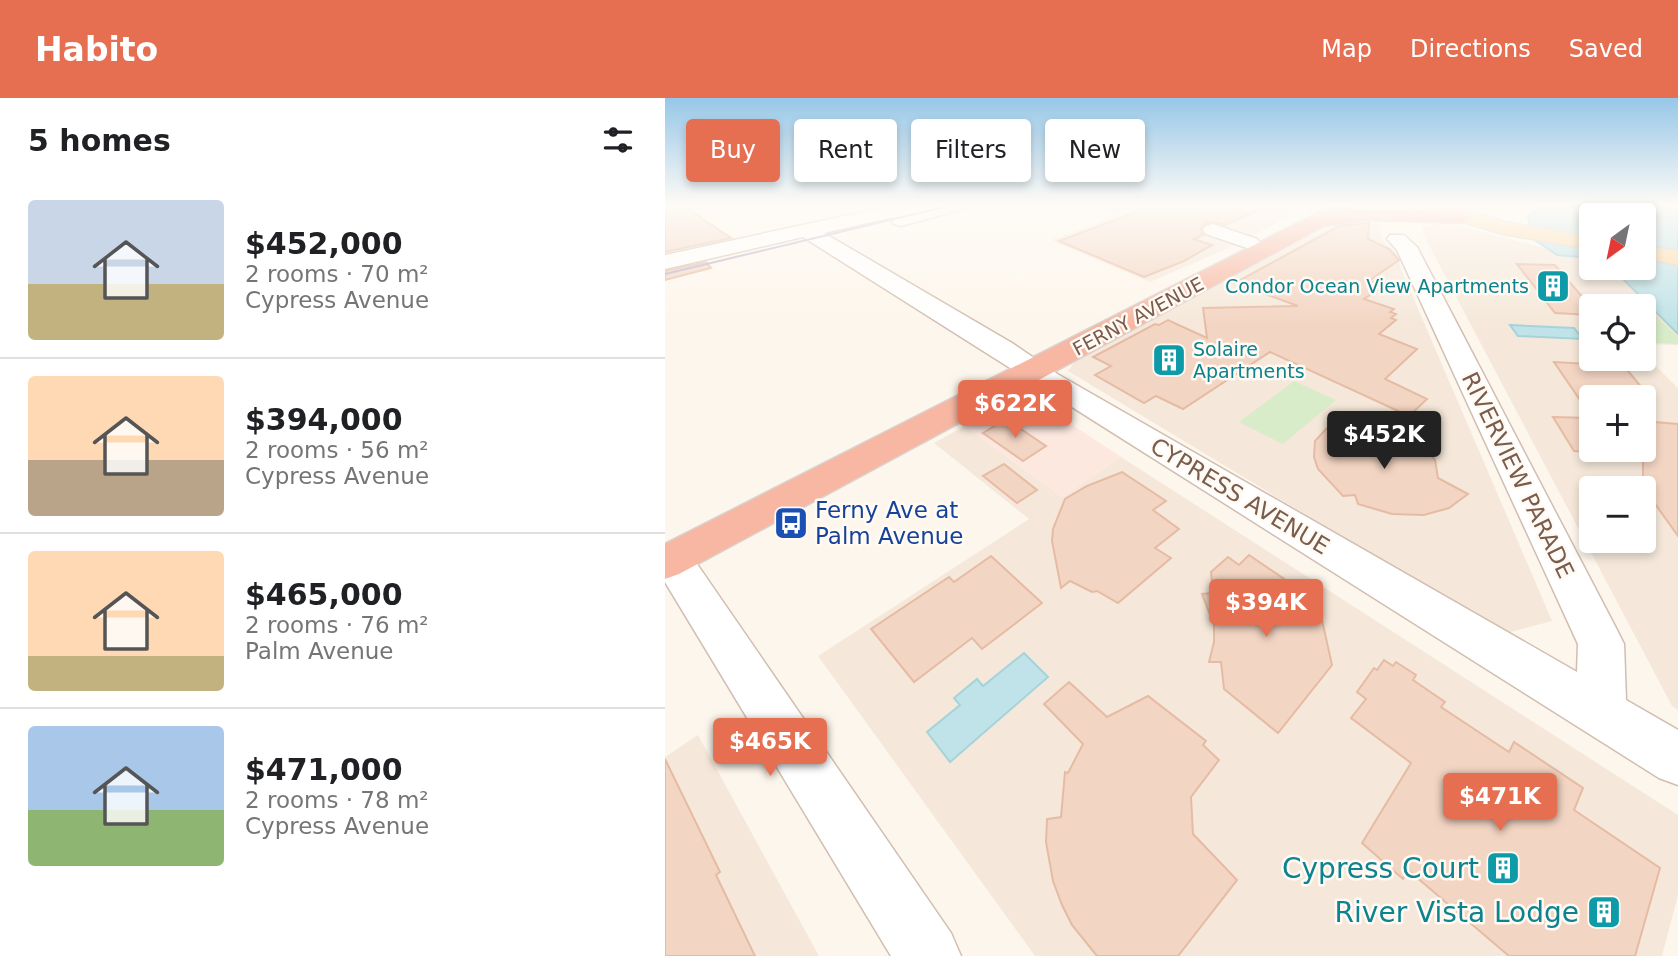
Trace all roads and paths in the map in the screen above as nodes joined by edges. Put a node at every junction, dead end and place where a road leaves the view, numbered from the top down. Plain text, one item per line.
1 (763, 244) edge
2 (827, 244) edge
3 (1249, 244) edge
4 (1263, 244) edge
5 (1424, 244) edge
6 (1656, 254) edge
7 (1678, 258) edge
8 (665, 262) edge
9 (1023, 365) junction
10 (667, 554) edge
11 (1601, 711) junction
12 (1678, 759) edge
13 (928, 956) edge

1 - 8 street
2 - 9 street, CYPRESS AVENUE
3 - 9 highway, FERNY AVENUE
4 - 9 highway, FERNY AVENUE
5 - 11 street, RIVERVIEW PARADE
6 - 7 main road
9 - 10 highway, FERNY AVENUE
9 - 11 street, CYPRESS AVENUE
10 - 13 street
11 - 12 street, CYPRESS AVENUE

